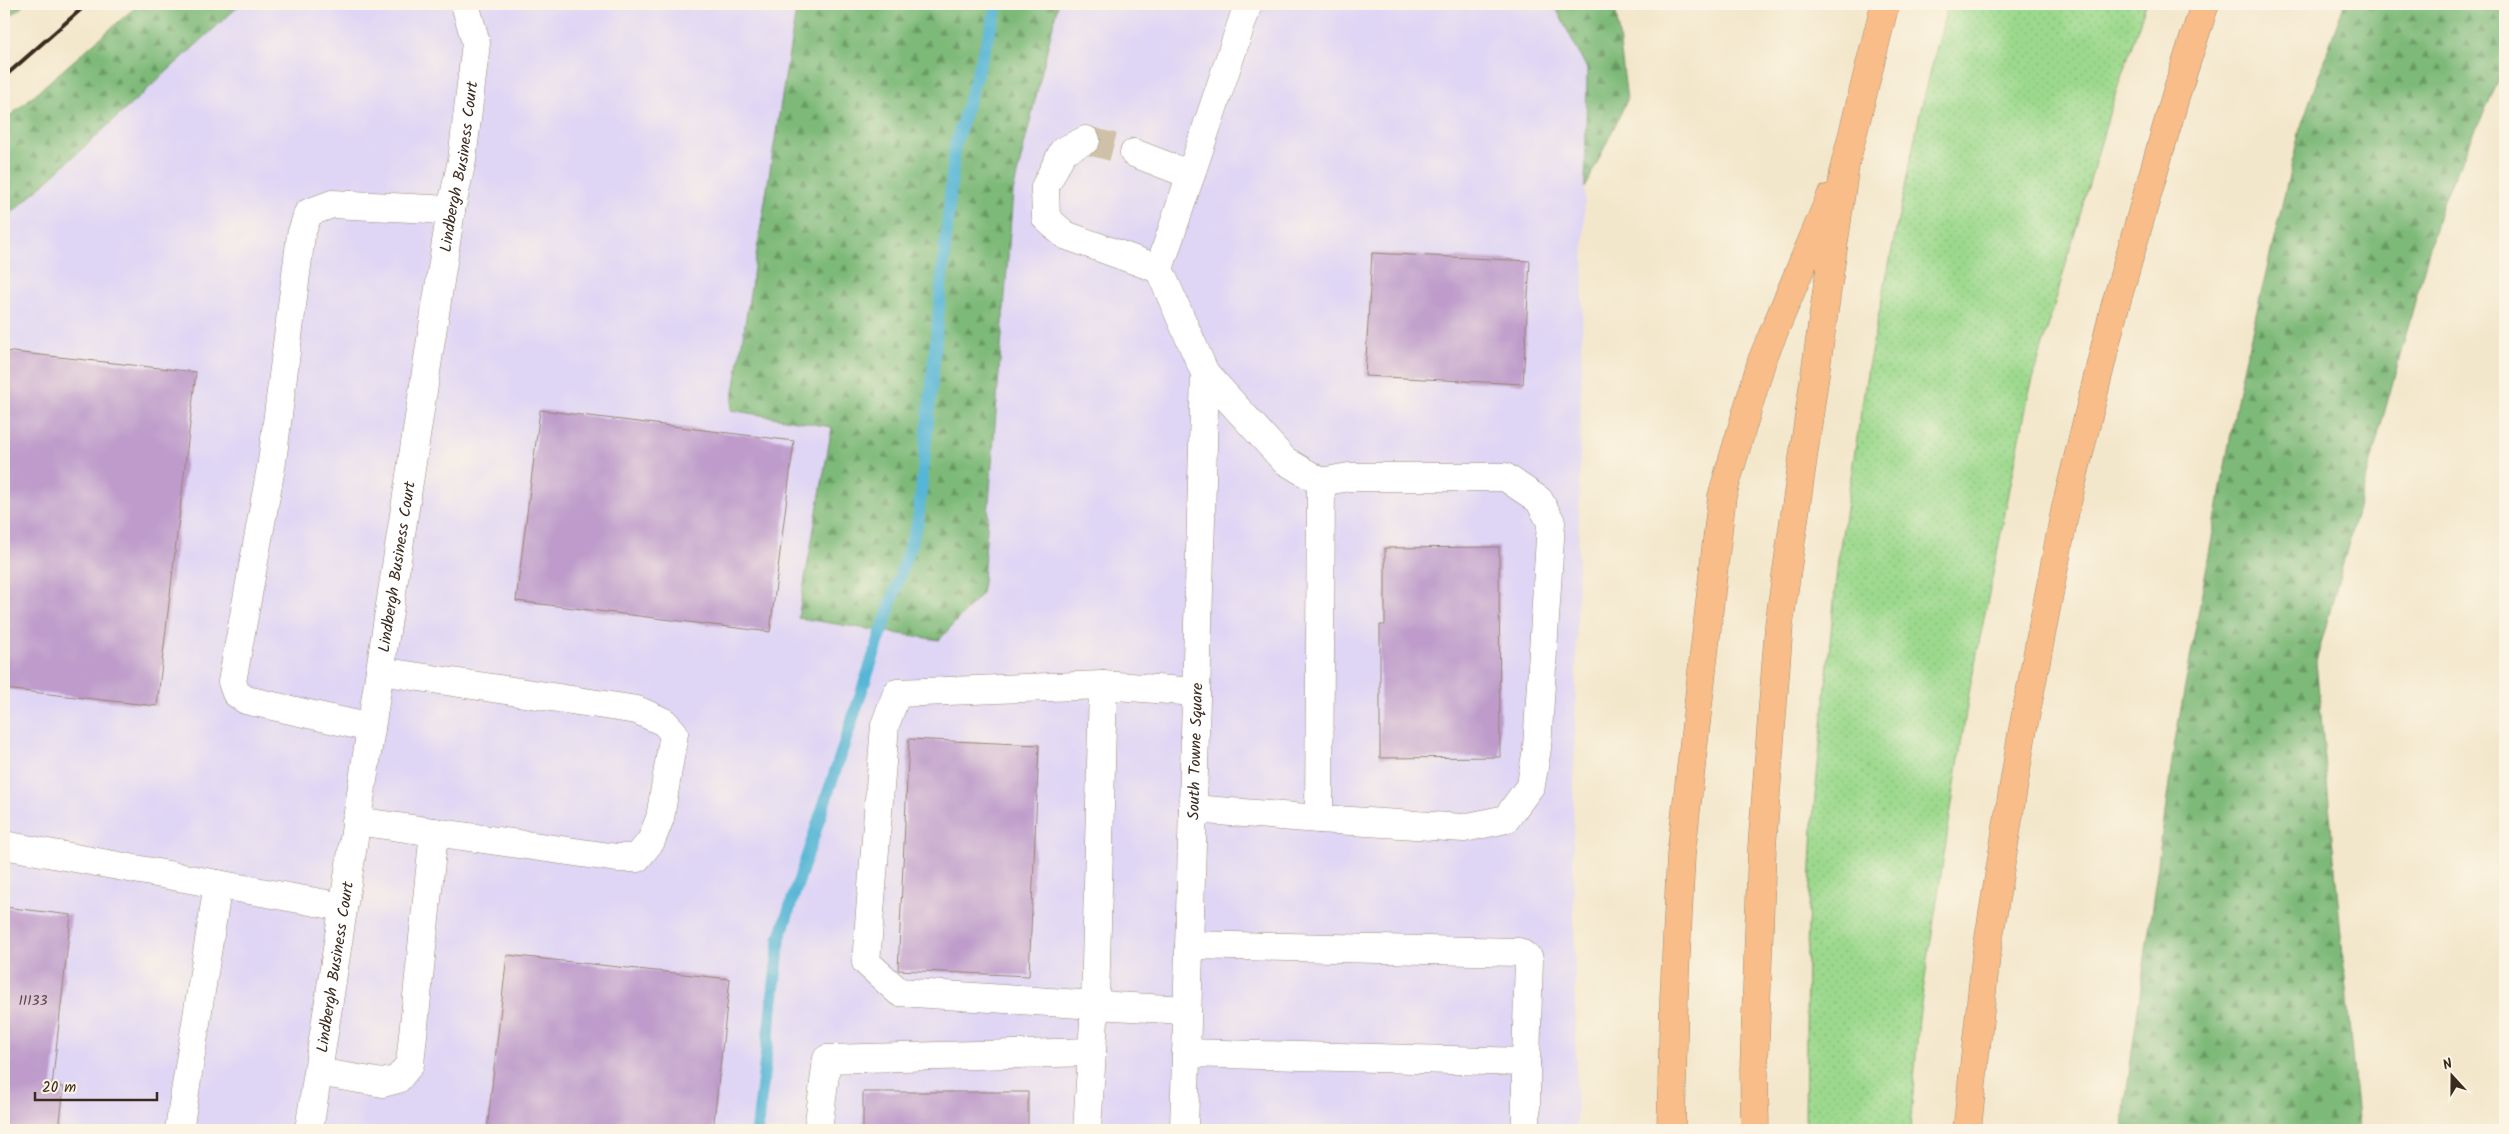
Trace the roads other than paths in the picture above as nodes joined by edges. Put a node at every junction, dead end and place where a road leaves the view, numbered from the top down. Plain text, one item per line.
1 (465, 4) edge
2 (1248, 4) edge
3 (1885, 4) edge
4 (2206, 4) edge
5 (1086, 140) tunnel mouth
6 (1134, 153) tunnel mouth
7 (1844, 165) junction
8 (1191, 175) junction
9 (451, 210) junction
10 (1159, 269) junction
11 (1205, 373) junction
12 (1321, 482) junction
13 (380, 671) junction
14 (1103, 685) junction
15 (1196, 692) junction
16 (372, 728) junction
17 (1193, 809) junction
18 (1319, 819) junction
19 (356, 821) junction
20 (434, 832) junction
21 (4, 845) edge
22 (218, 884) junction
23 (343, 907) junction
24 (1189, 945) junction
25 (1095, 1005) junction
26 (1187, 1010) junction
27 (1092, 1052) junction
28 (1186, 1053) junction
29 (1526, 1062) junction
30 (317, 1072) junction
31 (179, 1130) edge
32 (309, 1130) edge
33 (818, 1130) edge
34 (1088, 1130) edge
35 (1184, 1130) edge
36 (1526, 1130) edge
37 (1672, 1130) edge
38 (1755, 1130) edge
39 (1967, 1130) edge

1 - 9 lane, Lindbergh Business Court
2 - 8 lane
3 - 7 highway
4 - 39 highway
5 - 10 lane
6 - 8 lane
7 - 37 highway
7 - 38 highway
8 - 10 lane
9 - 13 lane, Lindbergh Business Court
9 - 16 lane
10 - 11 lane
11 - 12 lane
11 - 15 lane, South Towne Square
12 - 18 lane
12 - 18 lane
13 - 16 lane, Lindbergh Business Court
13 - 20 lane
14 - 15 lane
14 - 25 lane
14 - 25 lane
15 - 17 lane, South Towne Square
16 - 19 lane, Lindbergh Business Court
17 - 18 lane
17 - 24 lane, South Towne Square
19 - 20 lane
19 - 23 lane, Lindbergh Business Court
20 - 30 lane
21 - 22 lane
22 - 23 lane
22 - 31 lane
23 - 30 lane, Lindbergh Business Court
24 - 26 lane, South Towne Square
24 - 29 lane
25 - 26 lane
25 - 27 lane
26 - 28 lane, South Towne Square
27 - 33 lane
27 - 34 lane
28 - 29 lane
28 - 35 lane, South Towne Square
29 - 36 lane
30 - 32 lane, Lindbergh Business Court

